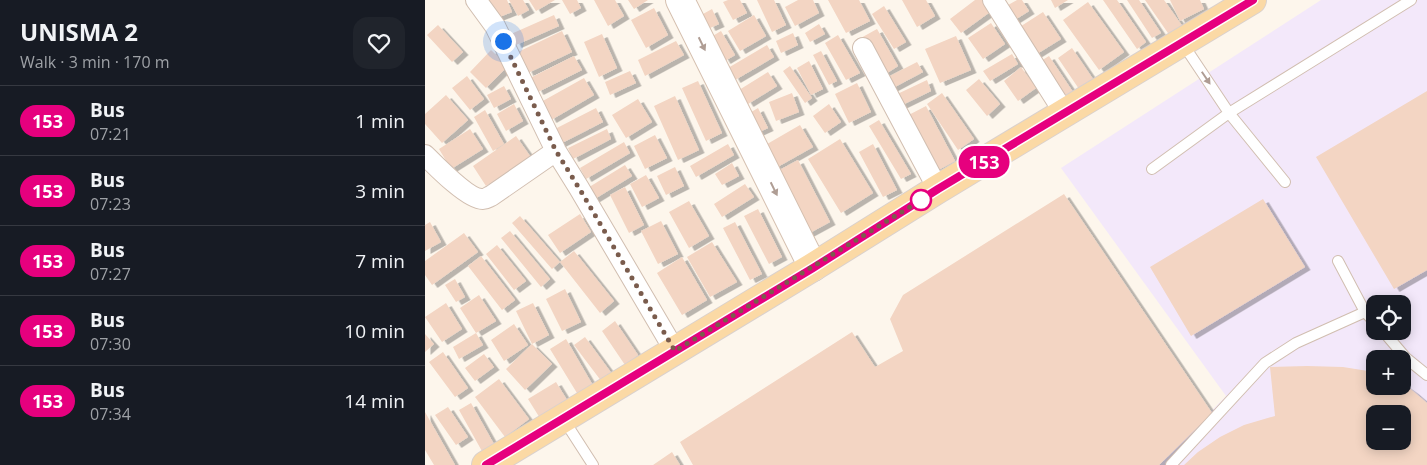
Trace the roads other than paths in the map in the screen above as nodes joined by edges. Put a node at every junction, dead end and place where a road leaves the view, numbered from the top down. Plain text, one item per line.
1 (476, 0) edge
2 (680, 0) edge
3 (993, 0) edge
4 (1253, 0) edge
5 (1411, 0) edge
6 (1183, 43) junction
7 (863, 48) dead end
8 (1229, 113) junction
9 (1065, 114) junction
10 (556, 151) junction
11 (425, 155) edge
12 (1152, 169) dead end
13 (1285, 182) dead end
14 (938, 189) junction
15 (1338, 261) dead end
16 (813, 268) junction
17 (1365, 312) joint
18 (1391, 340) edge
19 (675, 351) junction
20 (1427, 375) edge
21 (563, 419) junction
22 (486, 465) edge
23 (593, 465) edge
24 (1171, 465) edge

1 - 10 street
2 -> 16 main road
3 - 9 street
4 - 6 main road
5 - 8 lane
6 -> 8 lane
6 - 9 main road
7 - 14 street
8 - 12 lane
8 - 13 lane
9 - 14 main road
10 - 11 street
10 - 19 street
14 - 16 main road
15 - 17 lane
16 - 19 main road
17 - 24 lane
18 - 20 lane
19 - 21 main road
21 - 22 main road
21 - 23 lane

